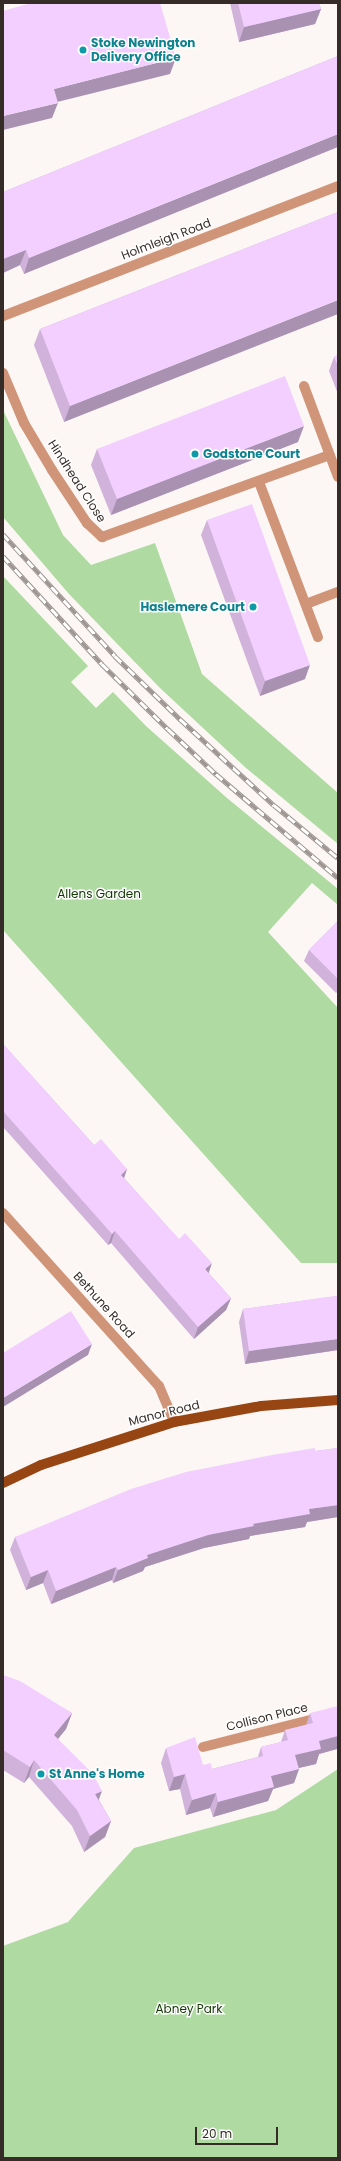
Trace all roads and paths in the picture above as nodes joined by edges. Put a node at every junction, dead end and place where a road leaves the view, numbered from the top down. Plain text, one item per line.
1 (338, 186) edge
2 (3, 316) edge
3 (3, 373) edge
4 (304, 386) dead end
5 (330, 455) junction
6 (338, 477) edge
7 (259, 482) junction
8 (338, 592) edge
9 (306, 604) junction
10 (318, 637) dead end
11 (3, 1213) edge
12 (338, 1400) edge
13 (174, 1422) junction
14 (3, 1483) edge
15 (338, 1713) edge
16 (203, 1747) dead end

1 - 2 street, Holmleigh Road
3 - 7 street, Hindhead Close
4 - 5 street
5 - 6 street
5 - 7 street, Hindhead Close
7 - 9 street
8 - 9 street
9 - 10 street
11 - 13 street, Bethune Road
12 - 13 main road, Manor Road
13 - 14 main road, Manor Road
15 - 16 street, Collison Place

